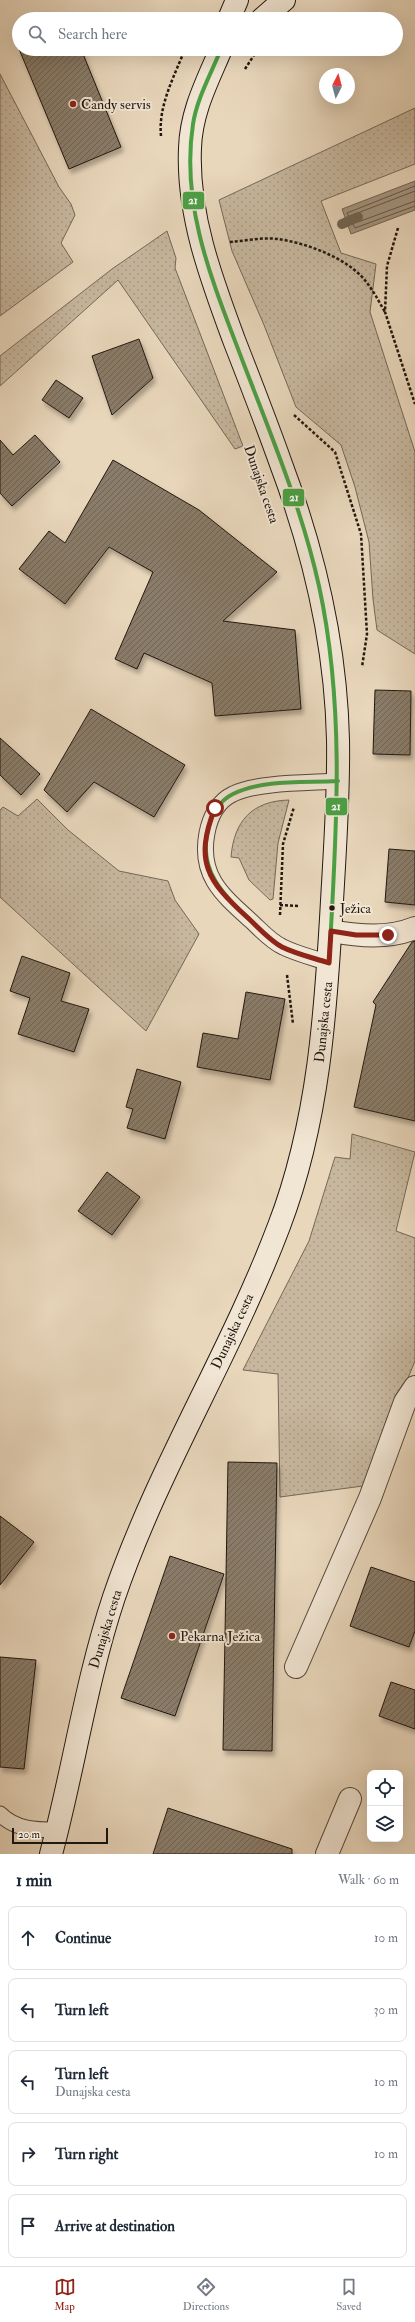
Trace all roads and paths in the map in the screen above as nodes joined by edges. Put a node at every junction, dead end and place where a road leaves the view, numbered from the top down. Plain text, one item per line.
1 (237, 0) edge
2 (284, 0) edge
3 (232, 12) edge
4 (270, 12) edge
5 (182, 56) edge
6 (218, 56) edge
7 (254, 56) edge
8 (242, 74) dead end
9 (160, 123) dead end
10 (398, 228) dead end
11 (226, 242) dead end
12 (385, 312) junction
13 (415, 404) edge
14 (338, 781) junction
15 (296, 803) dead end
16 (280, 905) junction
17 (300, 906) dead end
18 (280, 920) dead end
19 (415, 928) edge
20 (331, 931) junction
21 (329, 963) junction
22 (415, 1387) edge
23 (296, 1667) dead end
24 (350, 1799) dead end
25 (0, 1814) edge
26 (57, 1830) junction
27 (51, 1854) edge
28 (327, 1854) edge

1 - 3 main road
2 - 4 main road
5 - 9 path
6 - 14 main road, Dunajska cesta
7 - 8 path
10 - 12 path
11 - 12 path
12 - 13 path
14 - 20 main road, Dunajska cesta
14 - 21 lane
15 - 16 path
16 - 17 path
16 - 18 path
19 - 20 main road
20 - 21 main road, Dunajska cesta
21 - 26 main road, Dunajska cesta
22 - 23 main road
24 - 28 main road
25 - 26 lane
26 - 27 main road, Dunajska cesta

